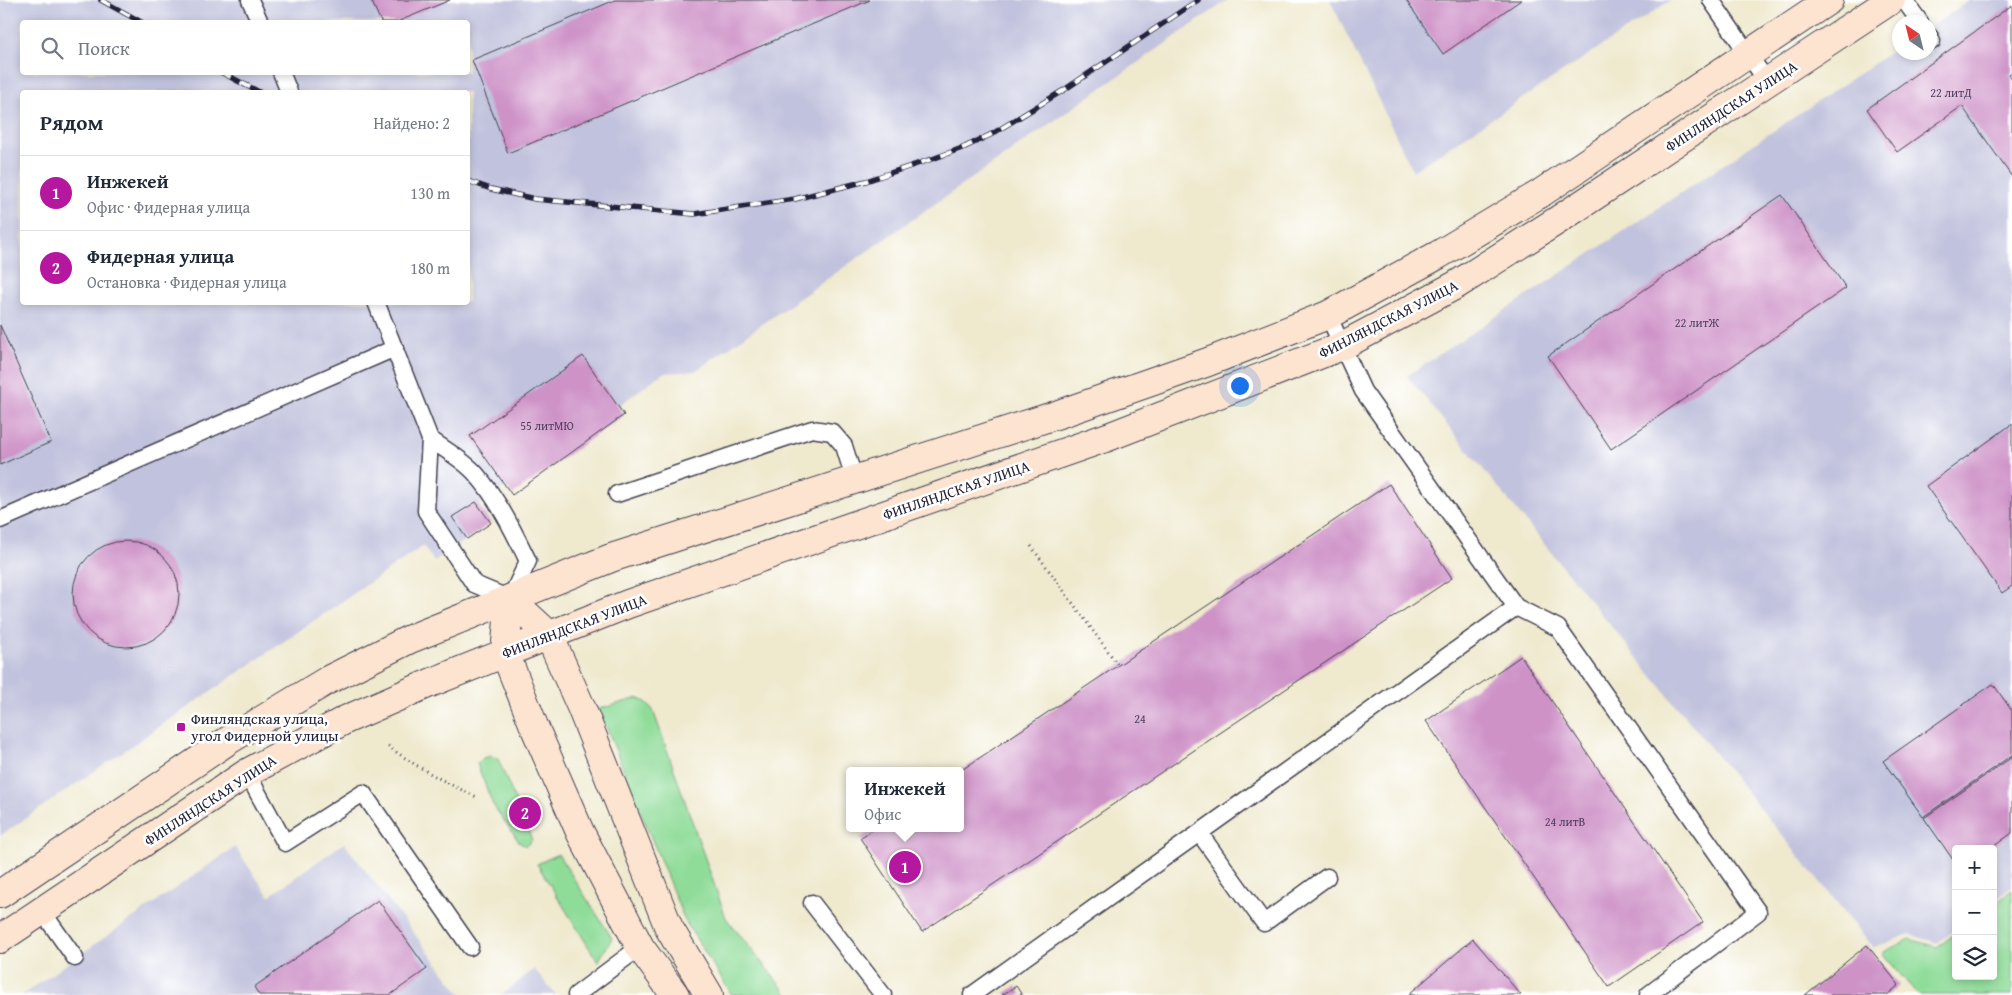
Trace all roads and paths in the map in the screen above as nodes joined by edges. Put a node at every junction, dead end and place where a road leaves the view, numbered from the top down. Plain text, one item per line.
1 (250, 0) edge
2 (1711, 0) edge
3 (1829, 0) edge
4 (1891, 0) edge
5 (1904, 0) edge
6 (1915, 15) edge
7 (259, 20) edge
8 (1749, 54) junction
9 (282, 75) edge
10 (1768, 83) junction
11 (288, 90) edge
12 (377, 305) edge
13 (1328, 315) junction
14 (1342, 346) junction
15 (395, 348) junction
16 (430, 439) junction
17 (855, 481) junction
18 (617, 494) dead end
19 (0, 520) edge
20 (1031, 546) dead end
21 (510, 599) junction
22 (1516, 607) junction
23 (549, 635) junction
24 (505, 653) junction
25 (1118, 665) dead end
26 (388, 746) dead end
27 (247, 773) junction
28 (479, 798) dead end
29 (1200, 834) junction
30 (1327, 877) dead end
31 (0, 894) edge
32 (812, 903) dead end
33 (42, 911) junction
34 (0, 939) edge
35 (470, 947) dead end
36 (640, 947) junction
37 (75, 958) dead end
38 (576, 995) edge
39 (675, 995) edge
40 (709, 995) edge
41 (883, 995) edge
42 (972, 995) edge
43 (1648, 995) edge

1 - 7 lane
2 - 8 lane
3 - 8 street, ФИНЛЯНДСКАЯ УЛИЦА
4 - 10 street, ФИНЛЯНДСКАЯ УЛИЦА
5 - 6 lane
8 - 10 lane
8 - 13 street, ФИНЛЯНДСКАЯ УЛИЦА
9 - 11 lane
10 - 14 street, ФИНЛЯНДСКАЯ УЛИЦА
12 - 15 lane
13 - 14 lane
13 - 17 street, ФИНЛЯНДСКАЯ УЛИЦА
14 - 22 lane
14 - 23 street, ФИНЛЯНДСКАЯ УЛИЦА
15 - 16 lane
15 - 19 lane
16 - 21 lane
16 - 21 lane
17 - 18 lane
17 - 21 street, ФИНЛЯНДСКАЯ УЛИЦА
20 - 25 path
21 - 23 street
21 - 24 street
21 - 31 street, ФИНЛЯНДСКАЯ УЛИЦА
22 - 29 lane
22 - 43 lane
23 - 24 street, ФИНЛЯНДСКАЯ УЛИЦА
23 - 40 street
24 - 27 street, ФИНЛЯНДСКАЯ УЛИЦА
24 - 36 street
26 - 28 path
27 - 33 street, ФИНЛЯНДСКАЯ УЛИЦА
27 - 35 lane
29 - 30 lane
29 - 42 lane
32 - 41 lane
33 - 34 street, ФИНЛЯНДСКАЯ УЛИЦА
33 - 37 lane
36 - 38 lane
36 - 39 street

